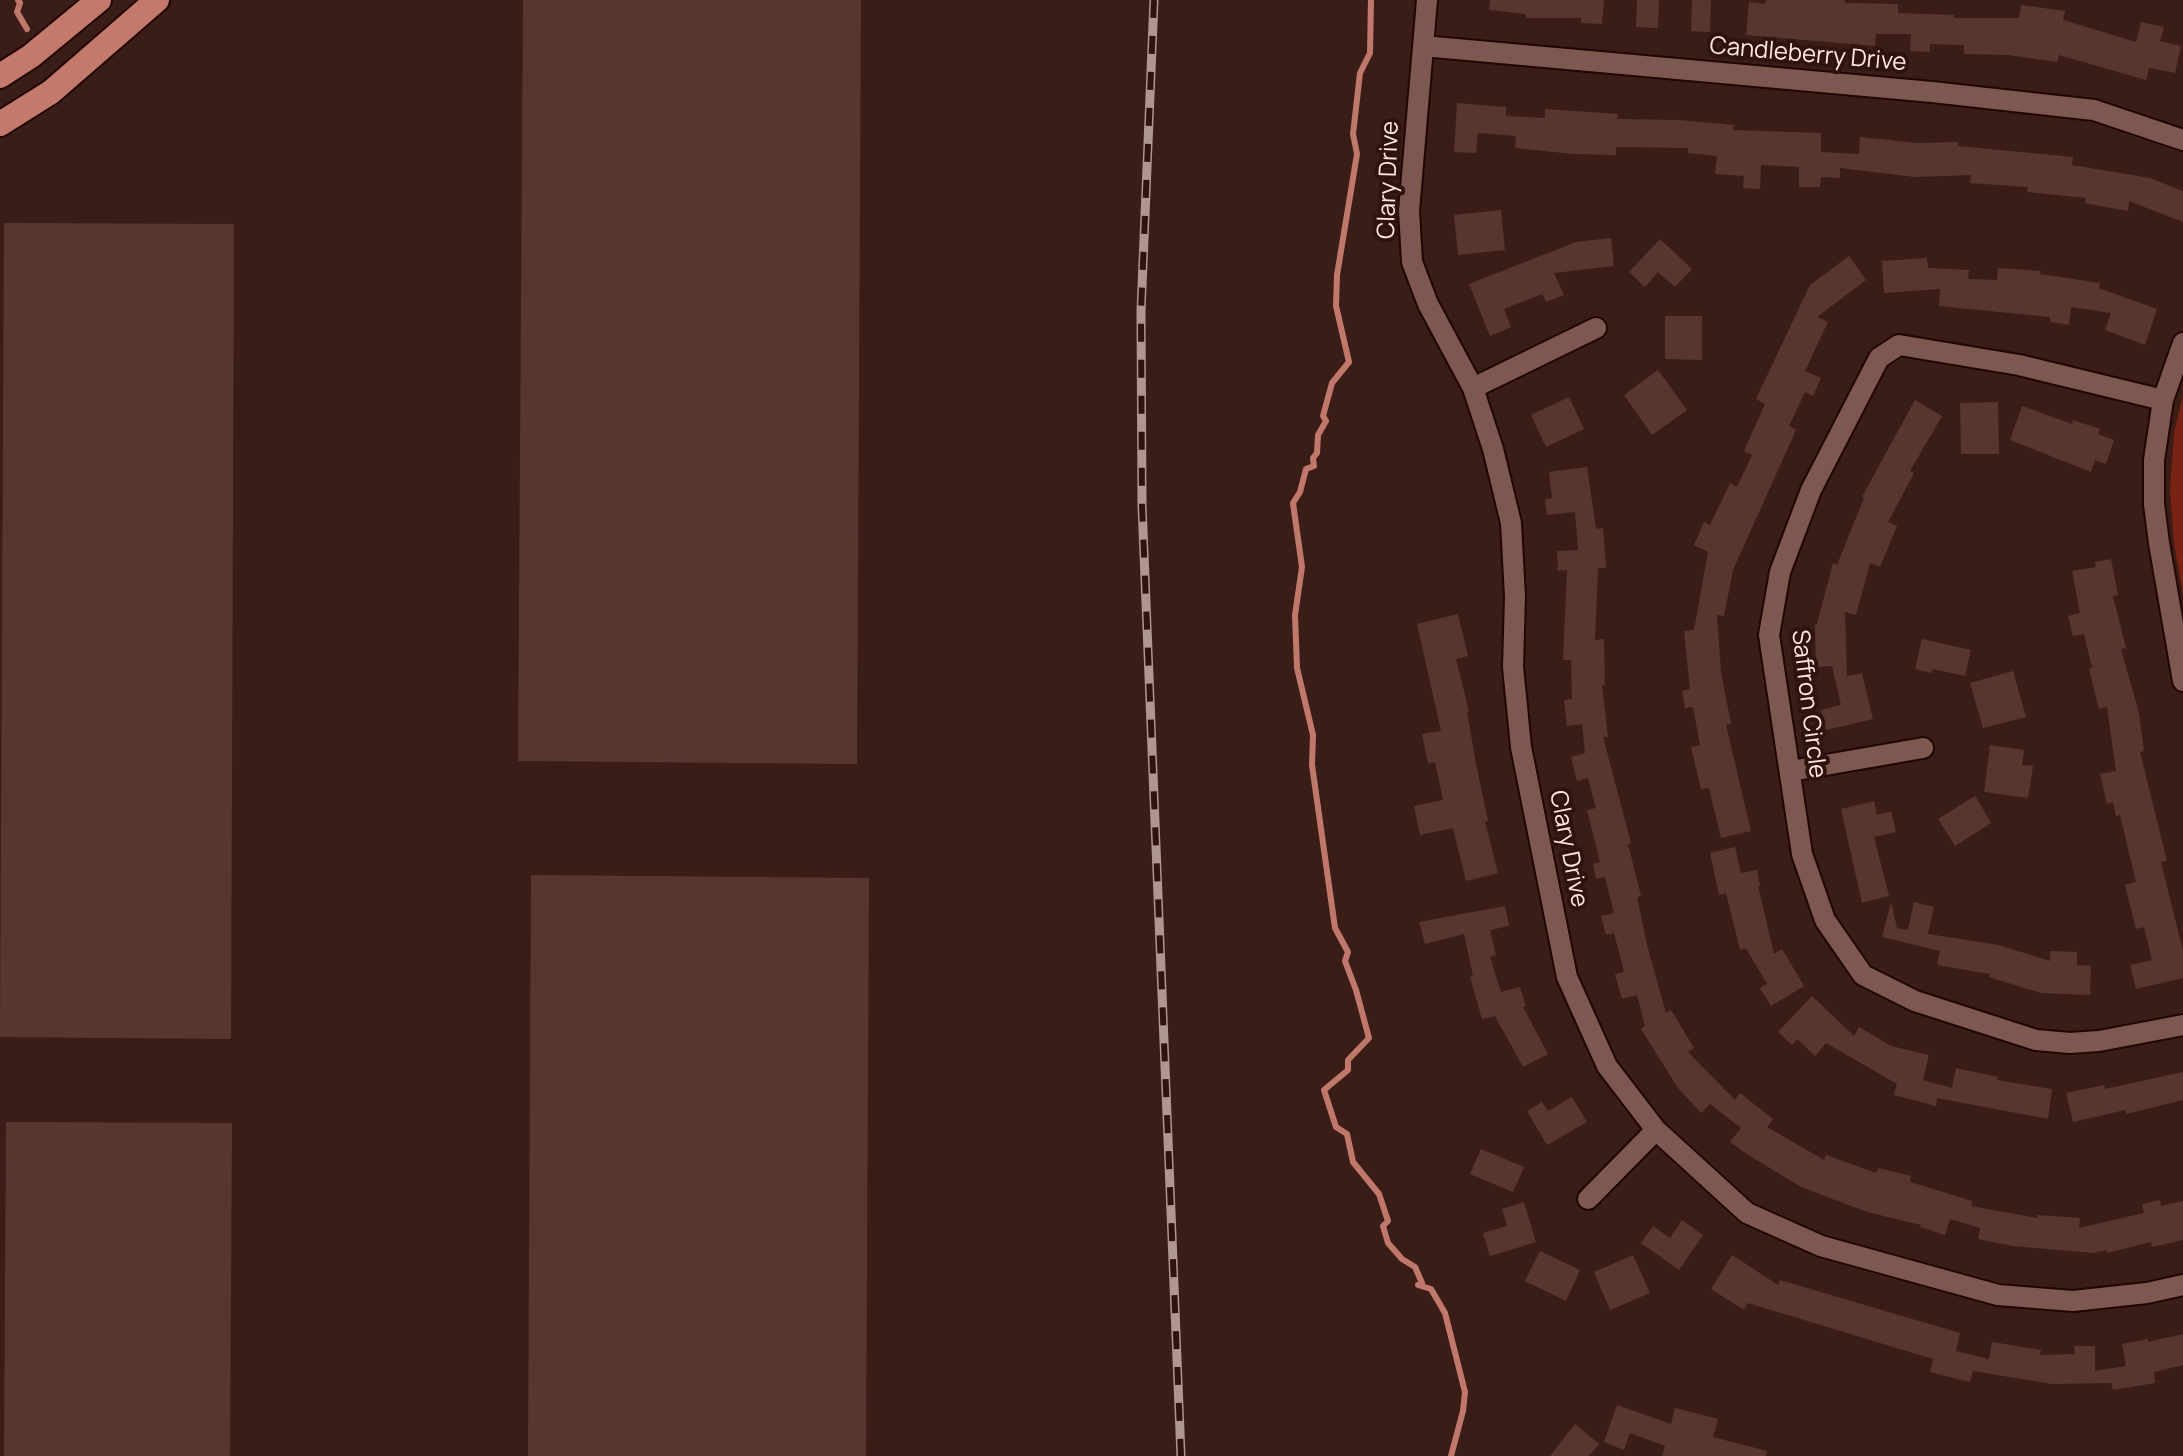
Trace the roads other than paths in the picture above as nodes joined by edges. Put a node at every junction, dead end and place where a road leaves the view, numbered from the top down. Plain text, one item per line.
1 (99, 0) edge
2 (157, 0) edge
3 (1427, 0) edge
4 (1423, 46) junction
5 (0, 76) edge
6 (0, 124) edge
7 (2183, 140) edge
8 (1596, 328) dead end
9 (2183, 343) edge
10 (1473, 388) junction
11 (2163, 400) junction
12 (2183, 681) edge
13 (1923, 748) dead end
14 (1791, 771) junction
15 (2183, 1025) edge
16 (1656, 1130) junction
17 (1588, 1199) dead end
18 (2183, 1285) edge

1 - 5 main road
2 - 6 main road
3 - 4 street, Clary Drive
4 - 7 street, Candleberry Drive
4 - 10 street, Clary Drive
8 - 10 street
9 - 11 street
10 - 16 street, Clary Drive
11 - 12 street
11 - 14 street, Saffron Circle
13 - 14 street
14 - 15 street, Saffron Circle
16 - 17 street
16 - 18 street, Clary Drive

